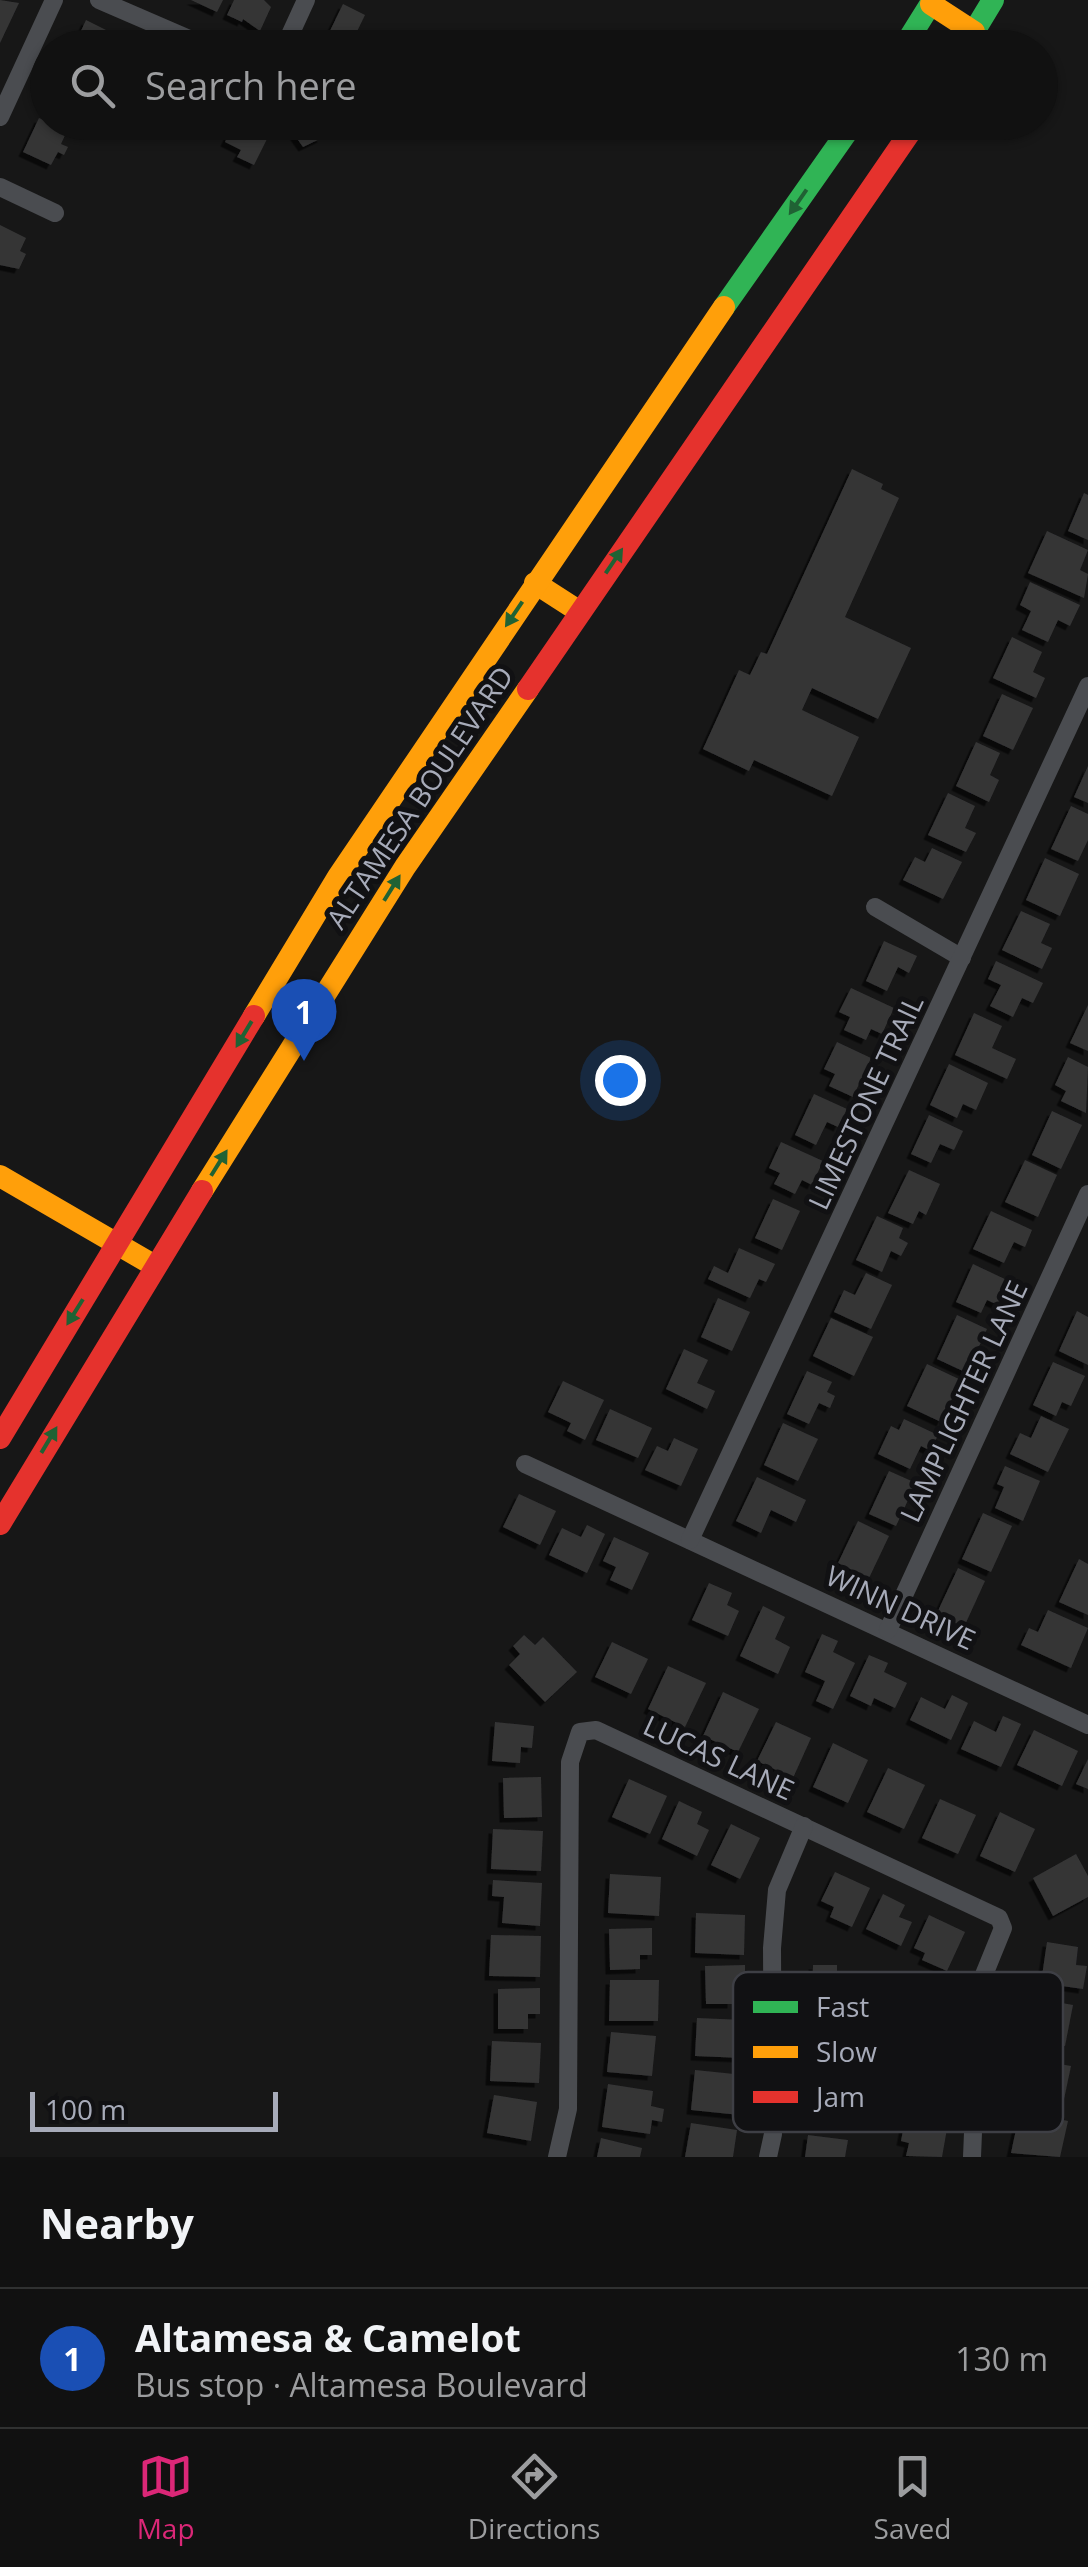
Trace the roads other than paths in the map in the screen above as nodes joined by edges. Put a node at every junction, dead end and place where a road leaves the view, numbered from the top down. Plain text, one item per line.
1 (54, 0) edge
2 (99, 0) edge
3 (306, 0) edge
4 (994, 0) edge
5 (932, 2) edge
6 (40, 30) edge
7 (168, 30) edge
8 (292, 30) edge
9 (914, 30) edge
10 (959, 30) edge
11 (975, 30) edge
12 (30, 52) edge
13 (0, 117) edge
14 (842, 140) edge
15 (905, 140) edge
16 (0, 187) edge
17 (55, 213) dead end
18 (536, 582) junction
19 (580, 612) junction
20 (1088, 686) edge
21 (875, 907) dead end
22 (962, 958) junction
23 (0, 1176) edge
24 (1088, 1194) edge
25 (118, 1243) junction
26 (155, 1266) junction
27 (0, 1438) edge
28 (525, 1464) dead end
29 (0, 1524) edge
30 (690, 1540) junction
31 (888, 1630) junction
32 (1087, 1722) edge
33 (804, 1826) junction
34 (772, 1972) edge
35 (985, 1972) edge
36 (773, 2132) edge
37 (973, 2132) edge
38 (557, 2157) edge
39 (768, 2157) edge
40 (972, 2157) edge

1 - 6 street
2 - 7 street
3 - 8 street
4 - 11 main road
5 - 9 main road
5 - 10 main road
12 - 13 street
14 -> 18 main road, ALTAMESA BOULEVARD
19 -> 15 main road, ALTAMESA BOULEVARD
16 - 17 street
18 - 19 main road
18 -> 25 main road, ALTAMESA BOULEVARD
26 -> 19 main road, ALTAMESA BOULEVARD
20 - 22 street, LIMESTONE TRAIL
21 - 22 street
22 - 30 street, LIMESTONE TRAIL
23 - 25 main road
24 - 31 street, LAMPLIGHTER LANE
25 - 26 main road
25 -> 27 main road, ALTAMESA BOULEVARD
29 -> 26 main road, ALTAMESA BOULEVARD
28 - 30 street, WINN DRIVE
30 - 31 street, WINN DRIVE
31 - 32 street, WINN DRIVE
33 - 34 street
33 - 35 street, LUCAS LANE
33 - 38 street, LUCAS LANE
36 - 39 street
37 - 40 street, LUCAS LANE

